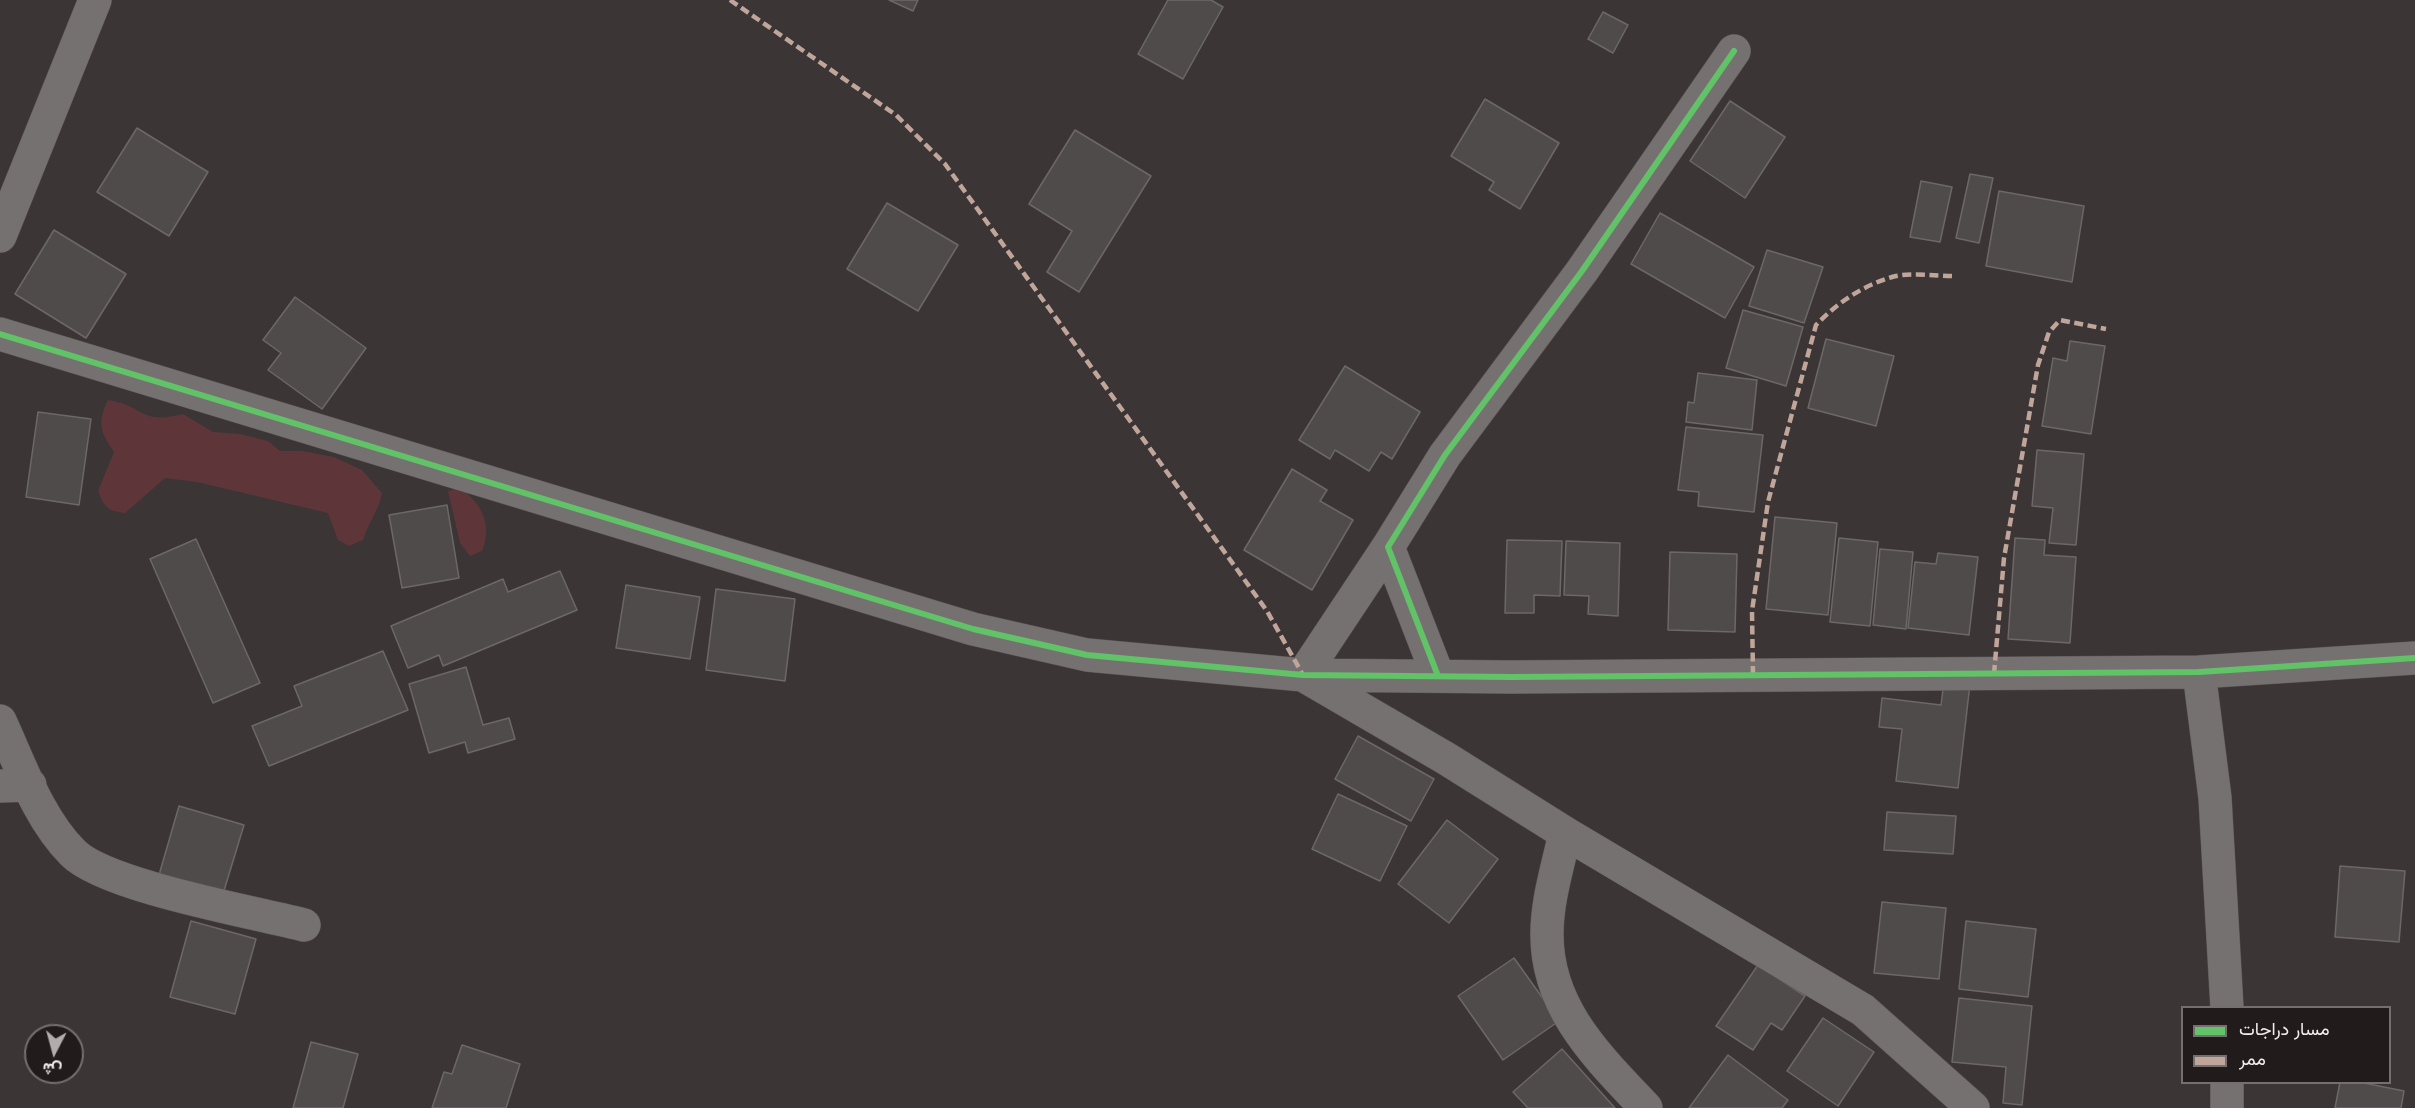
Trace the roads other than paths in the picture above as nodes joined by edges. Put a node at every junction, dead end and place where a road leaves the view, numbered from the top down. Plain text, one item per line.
1 (95, 0) edge
2 (1734, 51) dead end
3 (0, 236) edge
4 (0, 333) edge
5 (1388, 547) junction
6 (2415, 657) edge
7 (2199, 672) junction
8 (1303, 675) junction
9 (1438, 676) junction
10 (0, 721) edge
11 (15, 786) edge
12 (1565, 833) junction
13 (304, 925) dead end
14 (2227, 1006) edge
15 (2227, 1084) edge
16 (1646, 1108) edge
17 (1973, 1108) edge
18 (2227, 1108) edge

1 - 3 street
2 - 5 street
4 - 8 street
5 - 8 street
5 - 9 street
6 - 7 street
7 - 9 street
7 - 14 street
8 - 9 street
8 - 12 street
10 - 11 street
11 - 13 street
12 - 16 street
12 - 17 street
15 - 18 street

